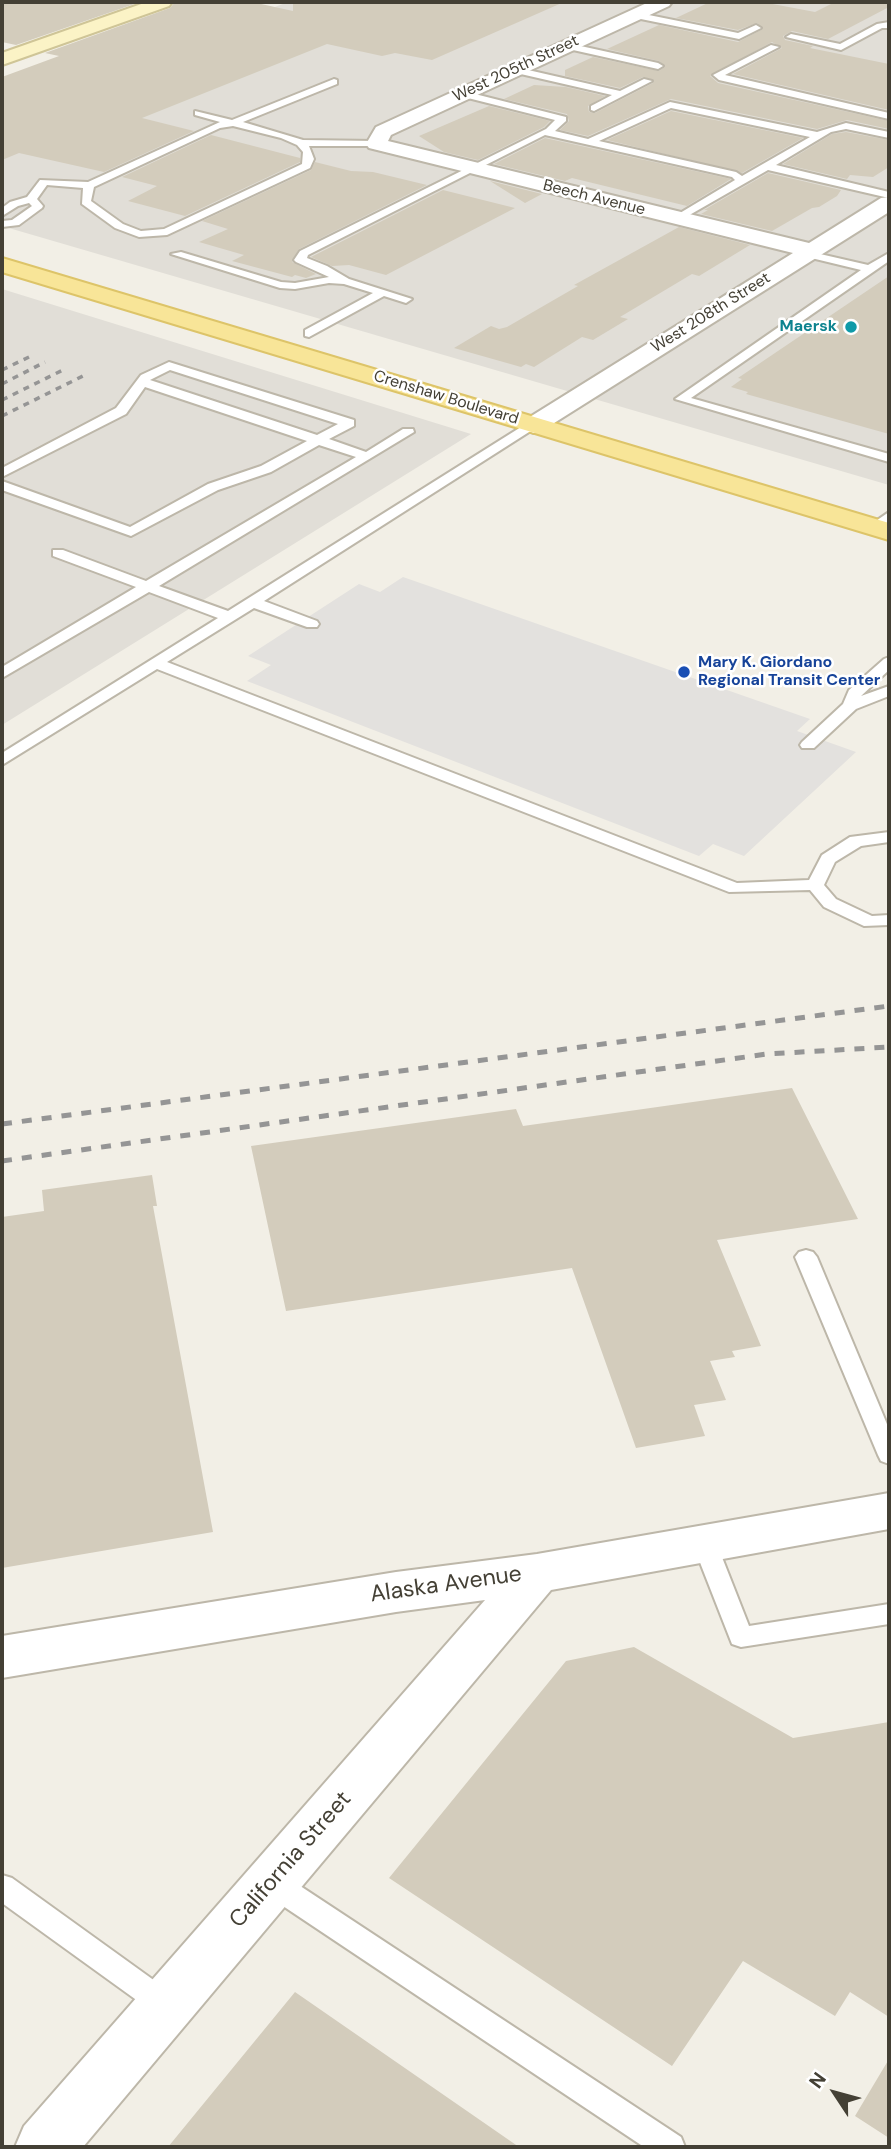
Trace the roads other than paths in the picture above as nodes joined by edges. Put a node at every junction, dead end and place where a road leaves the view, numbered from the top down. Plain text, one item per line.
1 (118, 2) edge
2 (163, 2) edge
3 (663, 2) edge
4 (634, 15) junction
5 (889, 25) edge
6 (756, 28) dead end
7 (791, 37) dead end
8 (2, 43) edge
9 (567, 46) junction
10 (774, 47) dead end
11 (2, 59) edge
12 (658, 66) dead end
13 (515, 70) junction
14 (647, 81) dead end
15 (334, 82) dead end
16 (463, 94) junction
17 (621, 94) junction
18 (594, 108) dead end
19 (198, 113) dead end
20 (889, 116) edge
21 (233, 122) junction
22 (549, 132) junction
23 (817, 135) junction
24 (889, 135) edge
25 (592, 141) junction
26 (301, 143) junction
27 (376, 144) junction
28 (766, 166) junction
29 (469, 167) junction
30 (741, 181) junction
31 (89, 185) junction
32 (889, 195) edge
33 (31, 199) junction
34 (889, 203) edge
35 (2, 212) edge
36 (679, 218) junction
37 (2, 224) edge
38 (2, 243) edge
39 (809, 252) junction
40 (177, 254) dead end
41 (889, 256) edge
42 (2, 265) edge
43 (871, 269) junction
44 (345, 281) junction
45 (383, 292) junction
46 (406, 299) dead end
47 (242, 313) dead end
48 (283, 325) dead end
49 (309, 333) junction
50 (336, 341) dead end
51 (142, 382) junction
52 (562, 407) junction
53 (535, 412) junction
54 (588, 415) dead end
55 (408, 432) dead end
56 (318, 440) junction
57 (366, 456) junction
58 (889, 458) edge
59 (2, 473) edge
60 (2, 485) edge
61 (884, 516) edge
62 (58, 553) dead end
63 (146, 587) junction
64 (252, 602) junction
65 (229, 617) junction
66 (312, 624) dead end
67 (889, 662) edge
68 (155, 663) junction
69 (2, 673) edge
70 (889, 691) edge
71 (850, 706) junction
72 (808, 744) dead end
73 (2, 760) edge
74 (889, 837) edge
75 (815, 885) junction
76 (889, 920) edge
77 (806, 1257) dead end
78 (889, 1455) edge
79 (889, 1511) edge
80 (704, 1542) junction
81 (537, 1573) junction
82 (889, 1614) edge
83 (2, 1657) edge
84 (271, 1883) junction
85 (2, 1887) edge
86 (166, 2005) junction
87 (45, 2147) edge
88 (670, 2147) edge

1 - 8 main road
2 - 11 main road
3 - 4 street, West 205th Street
4 - 6 lane
4 - 9 street, West 205th Street
5 - 7 lane
9 - 12 lane
9 - 13 street, West 205th Street
10 - 20 lane
13 - 16 street, West 205th Street
13 - 17 lane
14 - 17 lane
15 - 21 lane
16 - 22 lane
16 - 27 street, West 205th Street
17 - 18 lane
19 - 21 lane
21 - 26 lane
21 - 31 lane
22 - 25 lane
22 - 29 lane
23 - 24 lane
23 - 25 lane
23 - 28 lane
25 - 30 lane
26 - 27 lane
26 - 31 lane
27 - 29 street, Beech Avenue
28 - 30 lane
28 - 32 lane
29 - 36 street, Beech Avenue
29 - 44 lane
30 - 36 lane
31 - 33 lane
33 - 35 lane
33 - 37 lane
34 - 39 street, West 208th Street
36 - 39 street, Beech Avenue
38 - 47 main road
39 - 43 lane
39 - 52 street, West 208th Street
40 - 44 lane
41 - 43 lane
42 - 53 main road, Crenshaw Boulevard
43 - 58 lane
44 - 45 lane
45 - 46 lane
45 - 49 lane
48 - 49 main road
49 - 50 main road
51 - 56 lane
51 - 56 lane
51 - 59 lane
52 - 53 street, West 208th Street
52 - 54 main road
53 - 61 main road, Crenshaw Boulevard
53 - 64 lane
55 - 57 lane
56 - 57 lane
56 - 60 lane
57 - 63 lane
62 - 63 lane
63 - 65 lane
63 - 69 lane
64 - 65 lane
64 - 66 lane
65 - 68 lane
67 - 71 lane
68 - 73 lane
68 - 75 lane
70 - 71 lane
71 - 72 lane
74 - 75 lane
75 - 76 lane
77 - 78 lane
79 - 80 street, Alaska Avenue
80 - 81 street, Alaska Avenue
80 - 82 lane
81 - 83 street, Alaska Avenue
81 - 84 street, California Street
84 - 86 street, California Street
84 - 88 lane
85 - 86 lane
86 - 87 street, California Street

